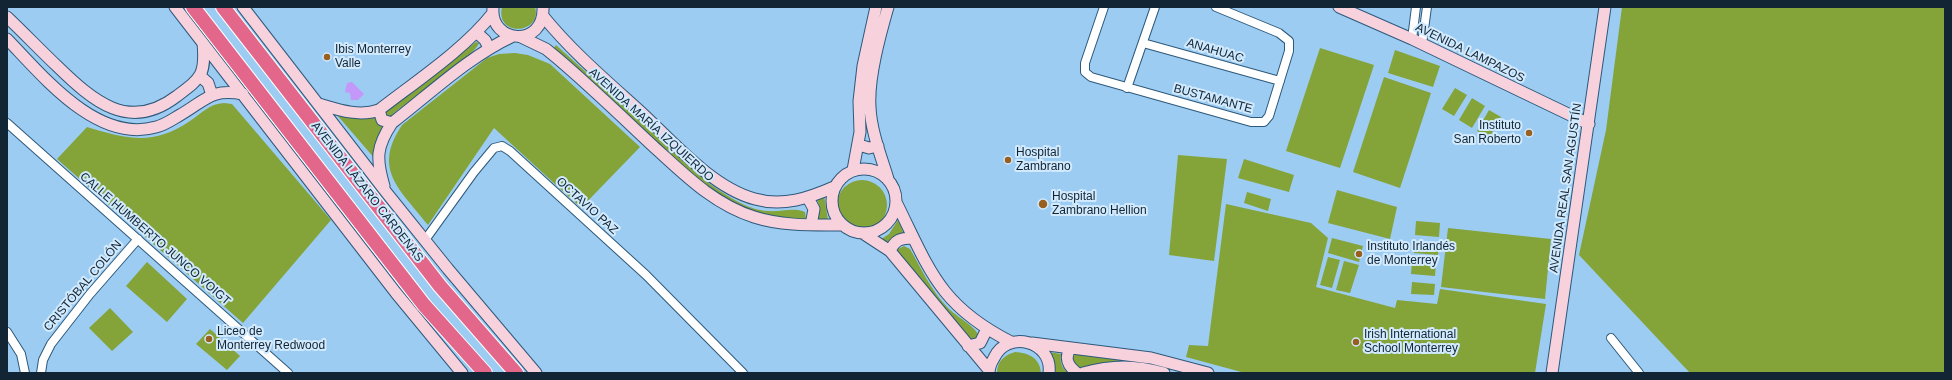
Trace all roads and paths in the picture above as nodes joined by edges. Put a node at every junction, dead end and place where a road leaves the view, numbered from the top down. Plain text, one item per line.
1 (175, 7) edge
2 (193, 7) edge
3 (223, 7) edge
4 (243, 7) edge
5 (876, 7) edge
6 (888, 7) edge
7 (1104, 7) edge
8 (1155, 7) edge
9 (1216, 7) edge
10 (1339, 7) edge
11 (1416, 7) edge
12 (1427, 7) edge
13 (1605, 7) edge
14 (493, 10) edge
15 (543, 11) edge
16 (7, 17) edge
17 (476, 32) junction
18 (558, 35) junction
19 (517, 36) junction
20 (7, 39) edge
21 (1412, 39) junction
22 (202, 43) junction
23 (1143, 43) junction
24 (1422, 44) junction
25 (489, 48) junction
26 (546, 49) junction
27 (200, 76) junction
28 (1280, 81) junction
29 (1127, 88) junction
30 (243, 94) junction
31 (212, 95) junction
32 (319, 104) junction
33 (379, 110) junction
34 (7, 123) edge
35 (392, 123) junction
36 (1589, 124) junction
37 (859, 145) junction
38 (878, 146) junction
39 (853, 170) junction
40 (888, 179) junction
41 (834, 187) junction
42 (386, 192) junction
43 (808, 198) junction
44 (897, 204) junction
45 (811, 225) junction
46 (840, 225) junction
47 (864, 234) junction
48 (913, 238) junction
49 (138, 239) junction
50 (425, 240) junction
51 (132, 246) junction
52 (890, 251) junction
53 (164, 262) junction
54 (987, 330) junction
55 (7, 332) edge
56 (1611, 338) dead end
57 (1011, 342) junction
58 (1032, 343) junction
59 (968, 346) junction
60 (1070, 348) junction
61 (989, 371) edge
62 (1553, 371) edge
63 (25, 373) edge
64 (41, 373) edge
65 (288, 373) edge
66 (462, 373) edge
67 (485, 373) edge
68 (516, 373) edge
69 (536, 373) edge
70 (742, 373) edge
71 (1049, 373) edge
72 (1077, 373) edge
73 (1083, 373) edge
74 (1164, 373) edge
75 (1208, 373) edge
76 (1639, 373) edge

1 - 22 street
2 - 67 highway, AVENIDA LÁZARO CÁRDENAS
3 - 68 highway, AVENIDA LÁZARO CÁRDENAS
4 - 32 street, AVENIDA LÁZARO CÁRDENAS
5 - 37 street
6 - 38 street
7 - 29 street, BUSTAMANTE
8 - 23 street
9 - 28 street, BUSTAMANTE
10 - 21 street, AVENIDA LAMPAZOS
11 - 21 street
12 - 24 street
13 - 36 street, AVENIDA REAL SAN AGUSTÍN
14 - 17 street
14 - 19 street, AVENIDA MARÍA IZQUIERDO
15 - 18 street, AVENIDA MARÍA IZQUIERDO
15 - 19 street
16 - 27 street
17 - 25 street
17 - 33 street
18 - 26 street
18 - 43 street, AVENIDA MARÍA IZQUIERDO
19 - 25 street
19 - 26 street, AVENIDA MARÍA IZQUIERDO
20 - 31 street
21 - 24 street, AVENIDA LAMPAZOS
22 - 27 street
22 - 30 street
23 - 28 street, ANAHUAC
23 - 29 street
24 - 36 street, AVENIDA LAMPAZOS
25 - 35 street
26 - 45 street, AVENIDA MARÍA IZQUIERDO
27 - 31 street
28 - 29 street, BUSTAMANTE
30 - 31 street
30 - 66 street
32 - 33 street
32 - 42 street, AVENIDA LÁZARO CÁRDENAS
33 - 35 street
34 - 49 street, CALLE HUMBERTO JUNCO VOIGT
35 - 42 street
36 - 62 street, AVENIDA REAL SAN AGUSTÍN
37 - 38 street
37 - 39 street
38 - 40 street
39 - 40 street
39 - 41 street
40 - 44 street
41 - 43 street, AVENIDA MARÍA IZQUIERDO
41 - 46 street
42 - 50 street, AVENIDA LÁZARO CÁRDENAS
43 - 45 street
44 - 47 street
44 - 48 street
45 - 46 street, AVENIDA MARÍA IZQUIERDO
46 - 47 street
47 - 52 street
48 - 52 street
48 - 54 street
49 - 51 street, CRISTÓBAL COLÓN
49 - 53 street, CALLE HUMBERTO JUNCO VOIGT
50 - 69 street, AVENIDA LÁZARO CÁRDENAS
50 - 70 street, OCTAVIO PAZ
51 - 53 street
51 - 64 street, CRISTÓBAL COLÓN
52 - 59 street
53 - 65 street, CALLE HUMBERTO JUNCO VOIGT
54 - 57 street
54 - 59 street
55 - 63 street
56 - 76 street
57 - 58 street
57 - 61 street
58 - 60 street
58 - 71 street
59 - 61 street
60 - 72 street
60 - 75 street
73 - 74 street

